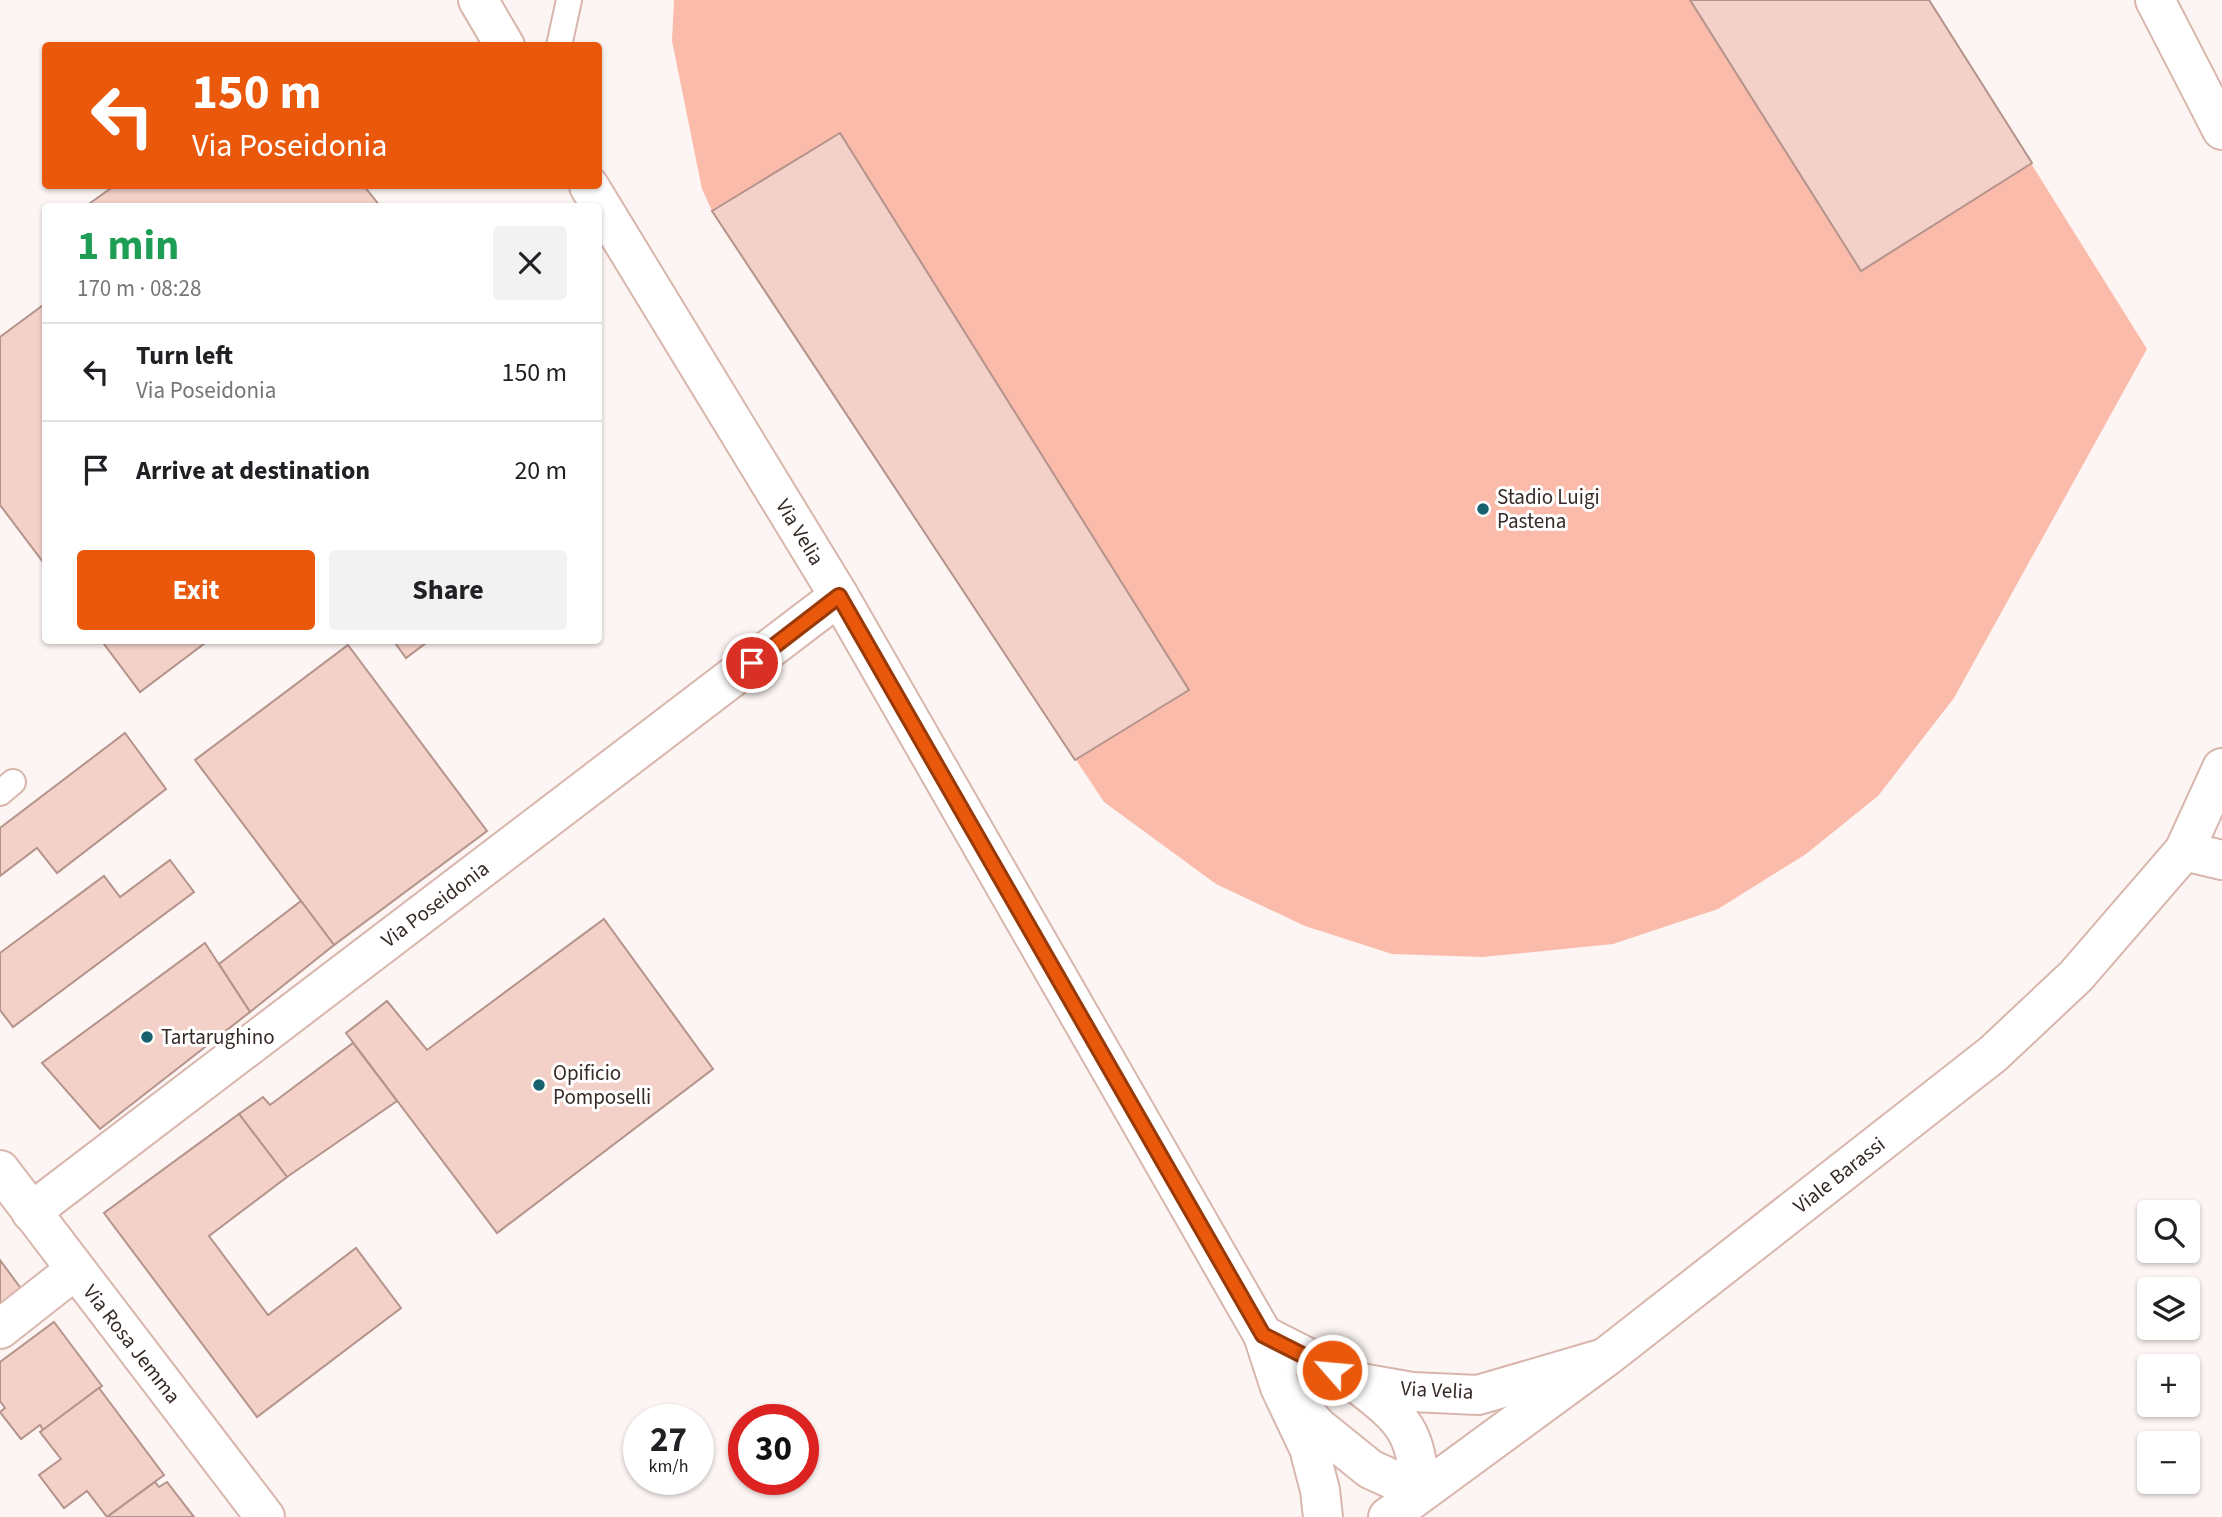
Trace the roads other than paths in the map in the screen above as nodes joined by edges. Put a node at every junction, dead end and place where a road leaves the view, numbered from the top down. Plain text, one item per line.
1 (478, 0) edge
2 (569, 0) edge
3 (2160, 2) edge
4 (503, 42) edge
5 (560, 42) edge
6 (2222, 130) edge
7 (602, 207) edge
8 (839, 596) junction
9 (2222, 768) edge
10 (2184, 851) junction
11 (2222, 860) edge
12 (0, 1170) edge
13 (31, 1212) junction
14 (75, 1270) junction
15 (0, 1329) edge
16 (1263, 1335) junction
17 (1606, 1357) junction
18 (1355, 1382) junction
19 (1280, 1387) junction
20 (1420, 1492) junction
21 (265, 1517) edge
22 (1323, 1517) edge
23 (1388, 1517) edge

1 - 4 street
2 - 5 lane
3 - 6 street
7 - 8 street, Via Velia
8 - 13 street, Via Poseidonia
8 - 16 street, Via Velia
9 - 10 street, Viale Barassi
10 - 11 street
10 - 17 street, Viale Barassi
12 - 13 street, Via Rosa Jemma
13 - 14 street, Via Rosa Jemma
14 - 15 street
14 - 21 street, Via Rosa Jemma
16 - 18 street, Via Velia
16 - 19 street
17 - 18 street, Via Velia
17 - 20 street, Viale Barassi
18 - 20 street
19 - 20 street
19 - 22 street
20 - 23 street, Viale Barassi

